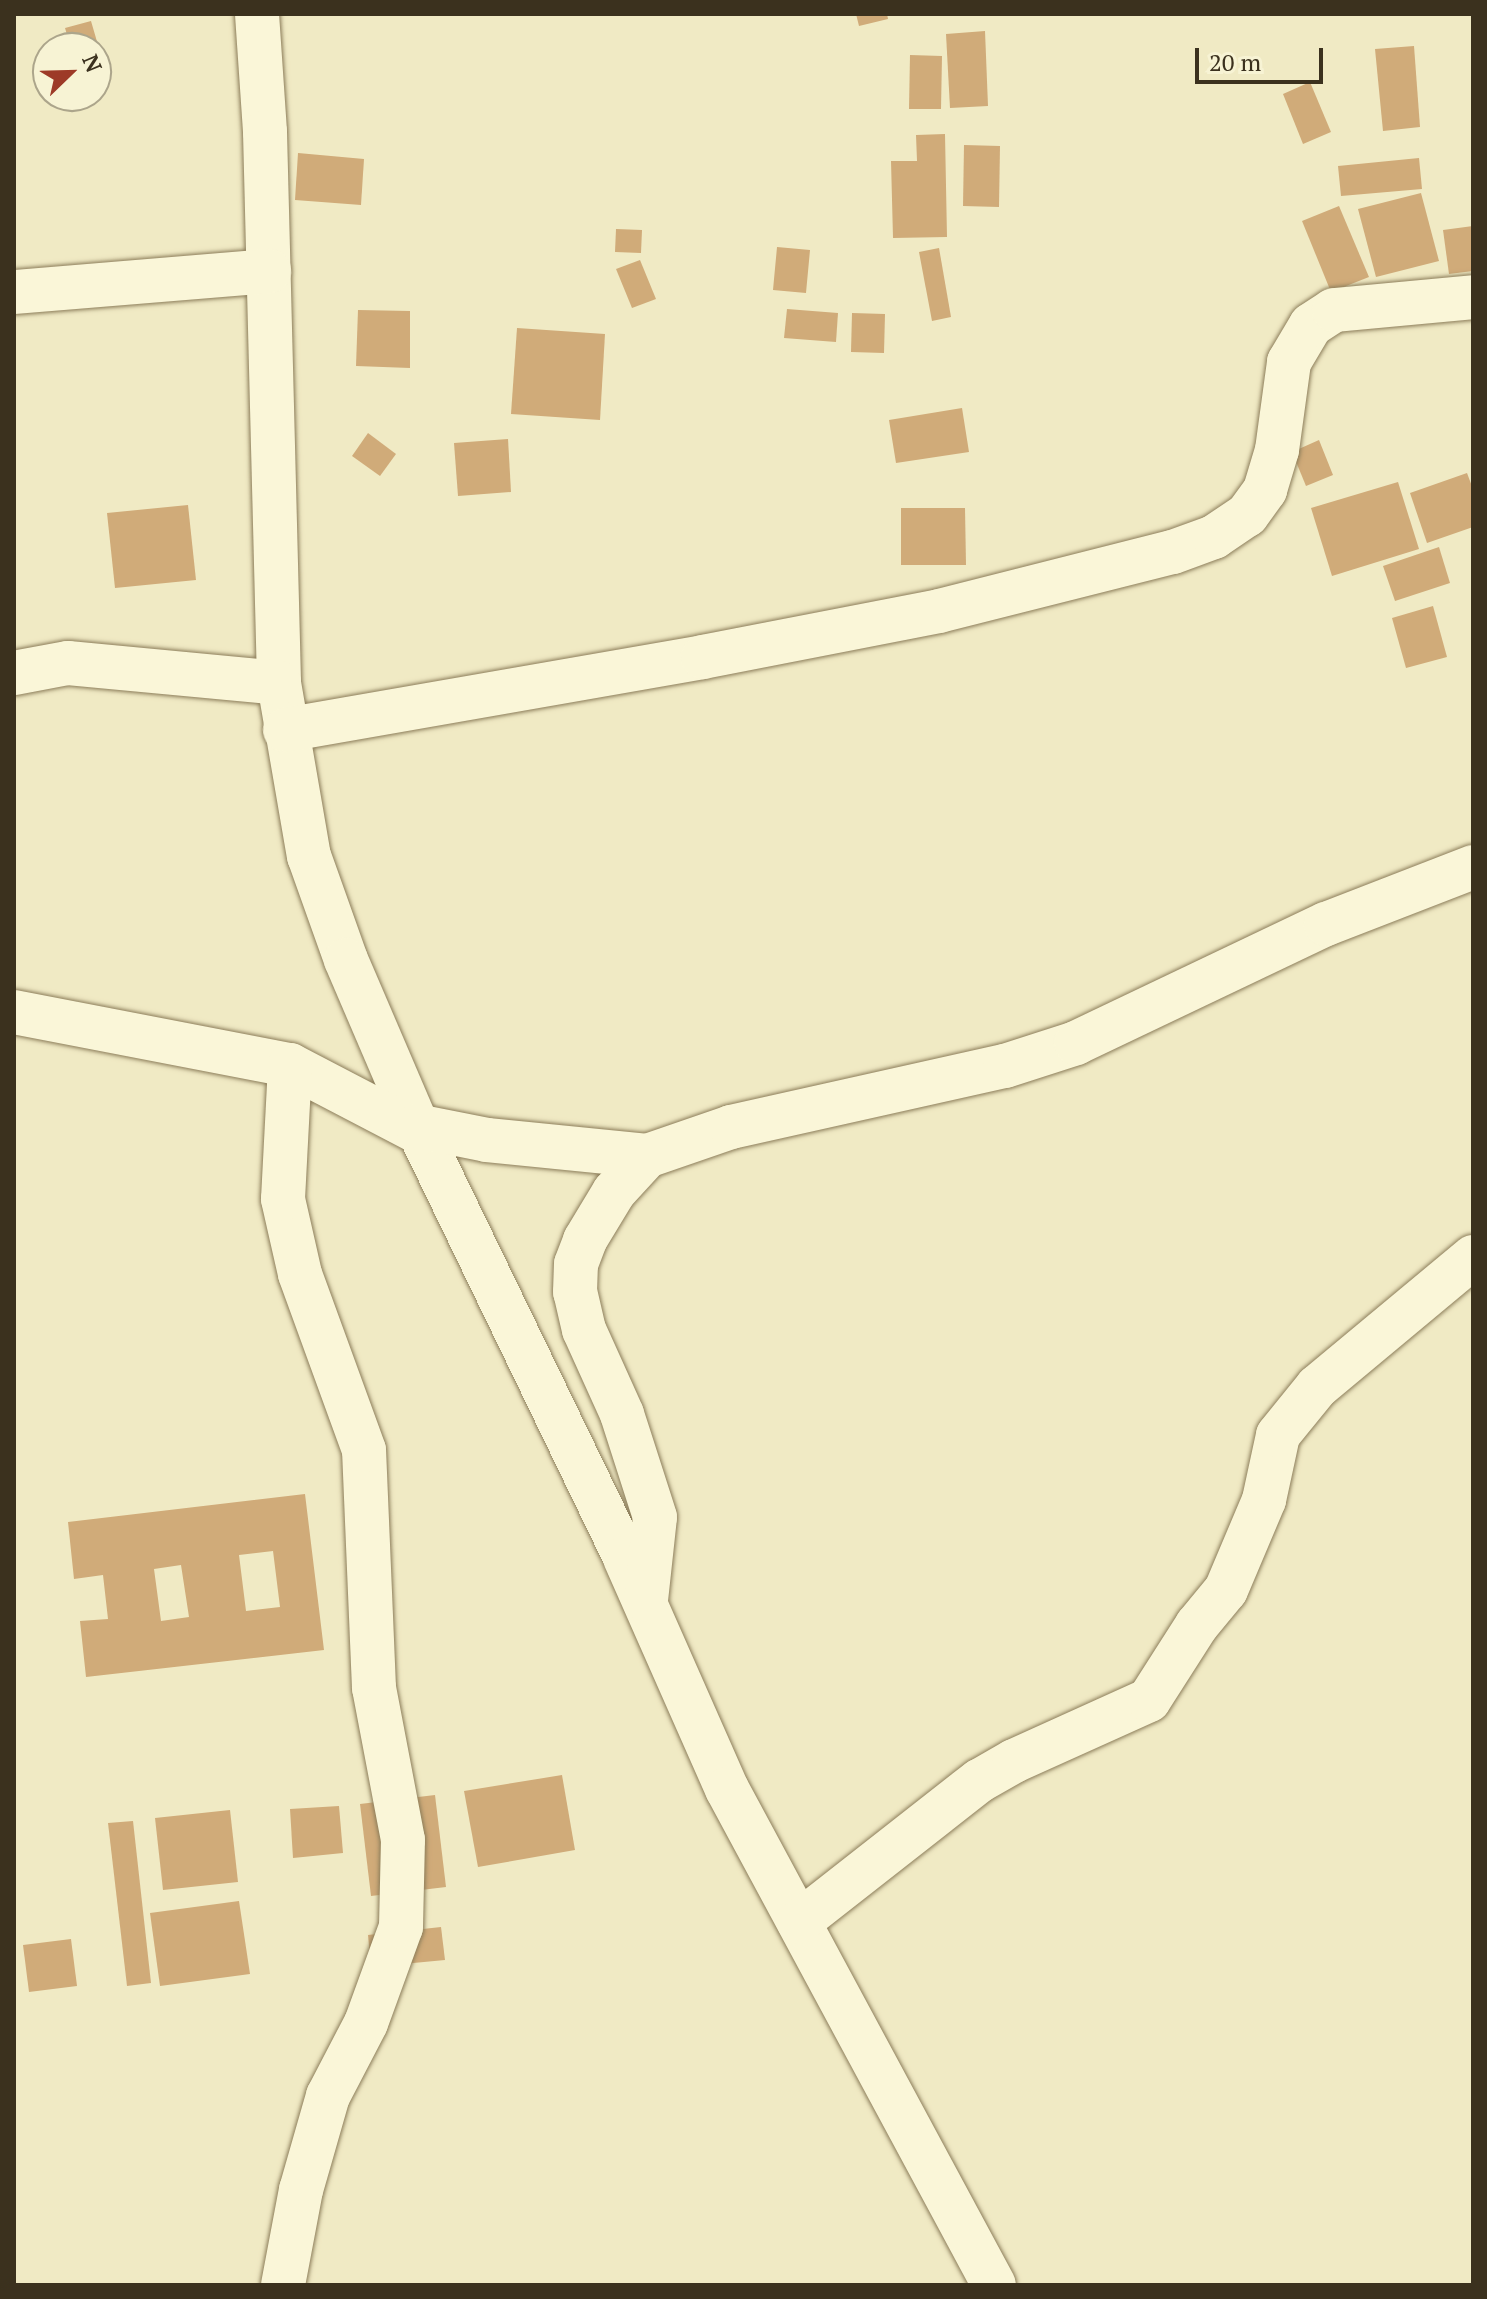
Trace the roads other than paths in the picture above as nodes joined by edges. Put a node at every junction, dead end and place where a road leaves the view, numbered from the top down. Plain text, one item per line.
1 (257, 14) edge
2 (269, 271) junction
3 (14, 292) edge
4 (1473, 297) edge
5 (14, 673) edge
6 (279, 683) junction
7 (285, 730) junction
8 (1473, 867) edge
9 (14, 1012) edge
10 (290, 1065) junction
11 (419, 1130) junction
12 (647, 1156) junction
13 (1473, 1257) edge
14 (645, 1603) junction
15 (799, 1922) junction
16 (283, 2285) edge
17 (994, 2285) edge

1 - 2 street
2 - 3 street
2 - 6 street
4 - 7 street
5 - 6 street
6 - 7 street
7 - 11 street
8 - 12 street
9 - 10 street
10 - 11 street
10 - 16 street
11 - 12 street
11 - 14 street
12 - 14 street
13 - 15 street
14 - 15 street
15 - 17 street

